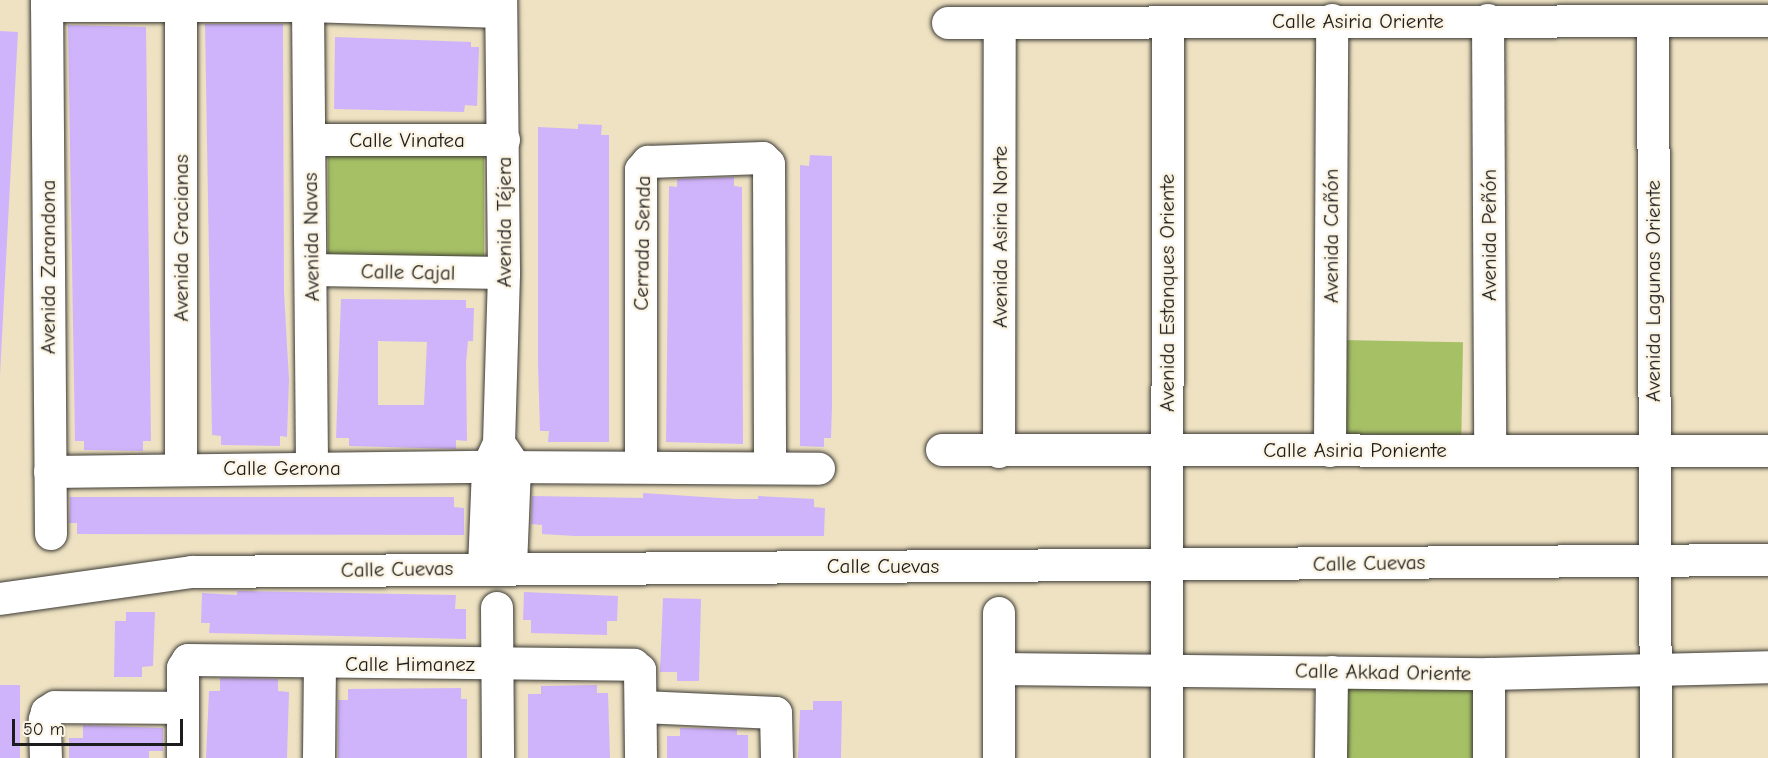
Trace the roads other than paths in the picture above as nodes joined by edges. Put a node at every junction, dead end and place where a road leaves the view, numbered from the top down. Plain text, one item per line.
1 (47, 3) edge
2 (308, 6) junction
3 (501, 6) edge
4 (181, 7) junction
5 (1332, 20) junction
6 (1488, 20) junction
7 (1653, 21) junction
8 (1768, 21) edge
9 (1168, 22) junction
10 (948, 23) dead end
11 (1000, 23) junction
12 (310, 140) junction
13 (504, 140) junction
14 (312, 270) junction
15 (504, 273) junction
16 (1490, 449) junction
17 (942, 450) dead end
18 (1166, 450) junction
19 (1330, 451) junction
20 (1653, 451) junction
21 (1768, 451) edge
22 (999, 452) junction
23 (501, 459) junction
24 (641, 467) junction
25 (312, 468) junction
26 (770, 468) junction
27 (181, 469) junction
28 (819, 469) dead end
29 (50, 472) junction
30 (51, 534) dead end
31 (1655, 560) junction
32 (1768, 560) edge
33 (1165, 565) junction
34 (497, 568) junction
35 (0, 599) edge
36 (497, 608) dead end
37 (999, 613) dead end
38 (320, 663) junction
39 (497, 665) junction
40 (1768, 667) edge
41 (999, 669) junction
42 (1167, 670) junction
43 (1656, 671) junction
44 (1332, 672) junction
45 (1489, 674) junction
46 (642, 707) junction
47 (183, 708) junction
48 (46, 758) edge
49 (183, 758) edge
50 (319, 758) edge
51 (498, 758) edge
52 (641, 758) edge
53 (777, 758) edge
54 (999, 758) edge
55 (1167, 758) edge
56 (1331, 758) edge
57 (1489, 758) edge
58 (1656, 758) edge

1 - 4 street
1 - 29 street, Avenida Zarandona
2 - 3 street
2 - 4 street
2 - 12 street, Avenida Navas
3 - 13 street, Avenida Téjera
4 - 27 street, Avenida Gracianas
5 - 6 street, Calle Asiria Oriente
5 - 9 street, Calle Asiria Oriente
5 - 19 street, Avenida Cañón
6 - 7 street, Calle Asiria Oriente
6 - 16 street, Avenida Peñón
7 - 8 street, Calle Asiria Oriente
7 - 20 street, Avenida Lagunas Oriente
9 - 11 street, Calle Asiria Oriente
9 - 18 street, Avenida Estanques Oriente
10 - 11 street, Calle Asiria Oriente
11 - 22 street, Avenida Asiria Norte
12 - 13 street, Calle Vinatea
12 - 14 street, Avenida Navas
13 - 15 street, Avenida Téjera
14 - 15 street, Calle Cajal
14 - 25 street, Avenida Navas
15 - 23 street, Avenida Téjera
16 - 19 street, Calle Asiria Poniente
16 - 20 street, Calle Asiria Poniente
17 - 22 street, Calle Asiria Poniente
18 - 19 street, Calle Asiria Poniente
18 - 22 street, Calle Asiria Poniente
18 - 33 street, Avenida Estanques Oriente
20 - 21 street, Calle Asiria Poniente
20 - 31 street, Avenida Lagunas Oriente
23 - 24 street
23 - 25 street, Calle Gerona
23 - 34 street, Avenida Téjera
24 - 26 street
24 - 26 street, Cerrada Senda
25 - 27 street, Calle Gerona
26 - 28 street
27 - 29 street, Calle Gerona
29 - 30 street, Avenida Zarandona
31 - 32 street, Calle Cuevas
31 - 33 street, Calle Cuevas
31 - 43 street, Avenida Lagunas Oriente
33 - 34 street, Calle Cuevas
33 - 42 street, Avenida Estanques Oriente
34 - 35 street, Calle Cuevas
36 - 39 street
37 - 41 street
38 - 39 street, Calle Himanez
38 - 47 street, Calle Himanez
38 - 50 street
39 - 46 street, Calle Himanez
39 - 51 street
40 - 43 street, Calle Akkad Oriente
41 - 42 street, Calle Akkad Oriente
41 - 54 street
42 - 44 street, Calle Akkad Oriente
42 - 55 street, Avenida Estanques Oriente
43 - 45 street, Calle Akkad Oriente
43 - 58 street, Avenida Lagunas Oriente
44 - 45 street, Calle Akkad Oriente
44 - 56 street
45 - 57 street
46 - 52 street
46 - 53 street
47 - 48 street
47 - 49 street

